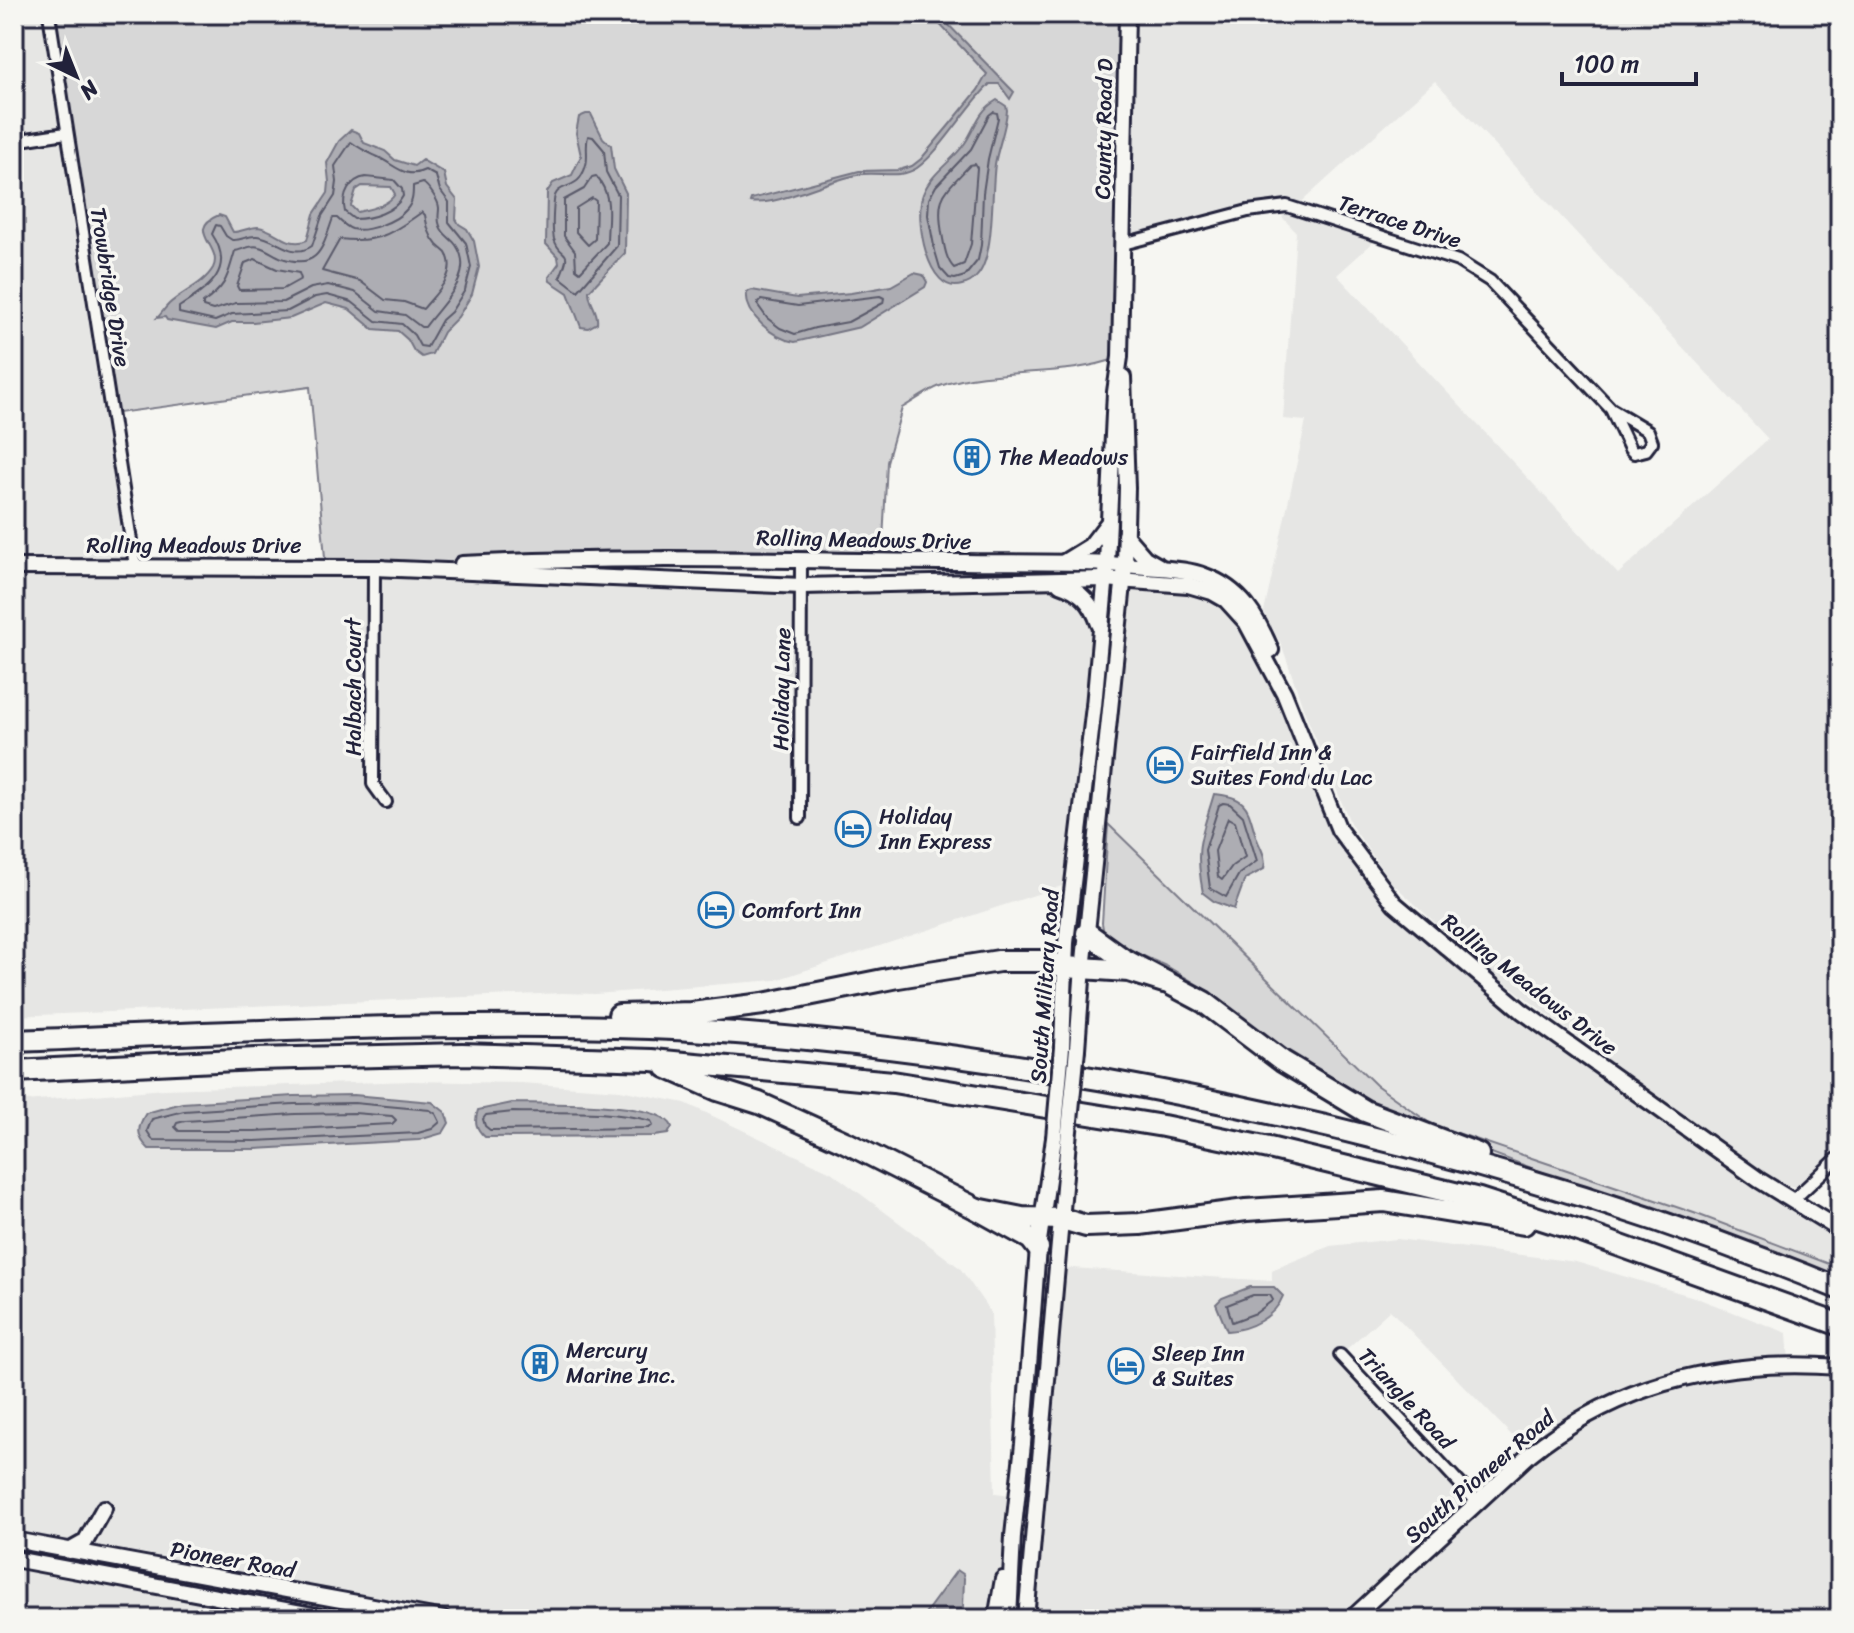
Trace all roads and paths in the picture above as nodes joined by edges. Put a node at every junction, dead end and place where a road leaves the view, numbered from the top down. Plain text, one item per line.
1 (49, 14) edge
2 (1127, 14) edge
3 (66, 133) junction
4 (14, 141) edge
5 (1123, 244) junction
6 (1120, 357) junction
7 (1611, 409) junction
8 (1109, 520) junction
9 (1125, 535) junction
10 (801, 561) junction
11 (1062, 563) junction
12 (1107, 563) junction
13 (135, 566) junction
14 (14, 567) edge
15 (374, 568) junction
16 (1162, 569) junction
17 (1124, 573) junction
18 (1104, 579) junction
19 (1056, 582) junction
20 (803, 586) junction
21 (1100, 626) junction
22 (1284, 693) junction
23 (386, 802) dead end
24 (800, 818) dead end
25 (1087, 933) junction
26 (1074, 967) junction
27 (1164, 982) junction
28 (465, 1024) junction
29 (14, 1041) edge
30 (652, 1060) junction
31 (14, 1071) edge
32 (1840, 1156) edge
33 (1594, 1198) junction
34 (1792, 1201) junction
35 (977, 1209) junction
36 (1053, 1219) junction
37 (1840, 1230) edge
38 (1582, 1232) junction
39 (1038, 1248) junction
40 (1840, 1289) edge
41 (1840, 1325) edge
42 (1340, 1355) dead end
43 (1840, 1367) edge
44 (1478, 1503) junction
45 (104, 1508) dead end
46 (1013, 1536) junction
47 (14, 1540) edge
48 (69, 1551) junction
49 (14, 1559) edge
50 (333, 1619) edge
51 (444, 1619) edge
52 (996, 1619) edge
53 (1009, 1619) edge
54 (1026, 1619) edge
55 (1351, 1619) edge

1 - 3 street, Trowbridge Drive
2 - 5 main road, County Road D
3 - 4 street
3 - 13 street, Trowbridge Drive
5 - 6 main road, South Military Road
5 - 7 street, Terrace Drive
6 - 8 main road, South Military Road
6 - 9 main road, South Military Road
7 - 7 street, Terrace Drive
8 - 11 main road
8 - 12 main road, South Military Road
9 - 16 main road
9 - 17 main road, South Military Road
10 - 11 main road, Rolling Meadows Drive
10 - 15 main road, Rolling Meadows Drive
10 - 20 street, Holiday Lane
11 - 12 main road, Rolling Meadows Drive
12 - 17 main road, Rolling Meadows Drive
12 - 18 main road, South Military Road
13 - 14 main road, Rolling Meadows Drive
13 - 15 main road, Rolling Meadows Drive
15 - 20 main road, Rolling Meadows Drive
15 - 23 street, Halbach Court
16 - 17 main road, Rolling Meadows Drive
16 - 22 main road, Rolling Meadows Drive
17 - 18 main road, Rolling Meadows Drive
17 - 22 main road, Rolling Meadows Drive
17 - 25 main road, South Military Road
18 - 19 main road, Rolling Meadows Drive
18 - 21 main road, South Military Road
19 - 20 main road, Rolling Meadows Drive
19 - 21 main road
20 - 24 street, Holiday Lane
21 - 26 main road, South Military Road
22 - 34 main road, Rolling Meadows Drive
25 - 26 main road, South Military Road
25 - 27 highway
26 - 27 highway
26 - 28 highway
26 - 36 main road, South Military Road, bridge
27 - 33 highway
28 - 29 highway
28 - 33 highway
30 - 31 highway
30 - 35 highway
30 - 38 highway
32 - 34 street
33 - 40 highway
34 - 37 main road, Rolling Meadows Drive
35 - 36 highway
35 - 39 highway
36 - 38 highway
36 - 39 main road, South Military Road
36 - 54 main road, South Military Road
38 - 41 highway
39 - 46 main road, South Military Road
42 - 44 street, Triangle Road
43 - 44 main road, South Pioneer Road
44 - 55 main road, South Pioneer Road
45 - 48 main road
46 - 52 main road
46 - 53 main road, South Military Road
47 - 48 main road, Pioneer Road
48 - 51 main road, Pioneer Road
49 - 50 main road, Pioneer Road

